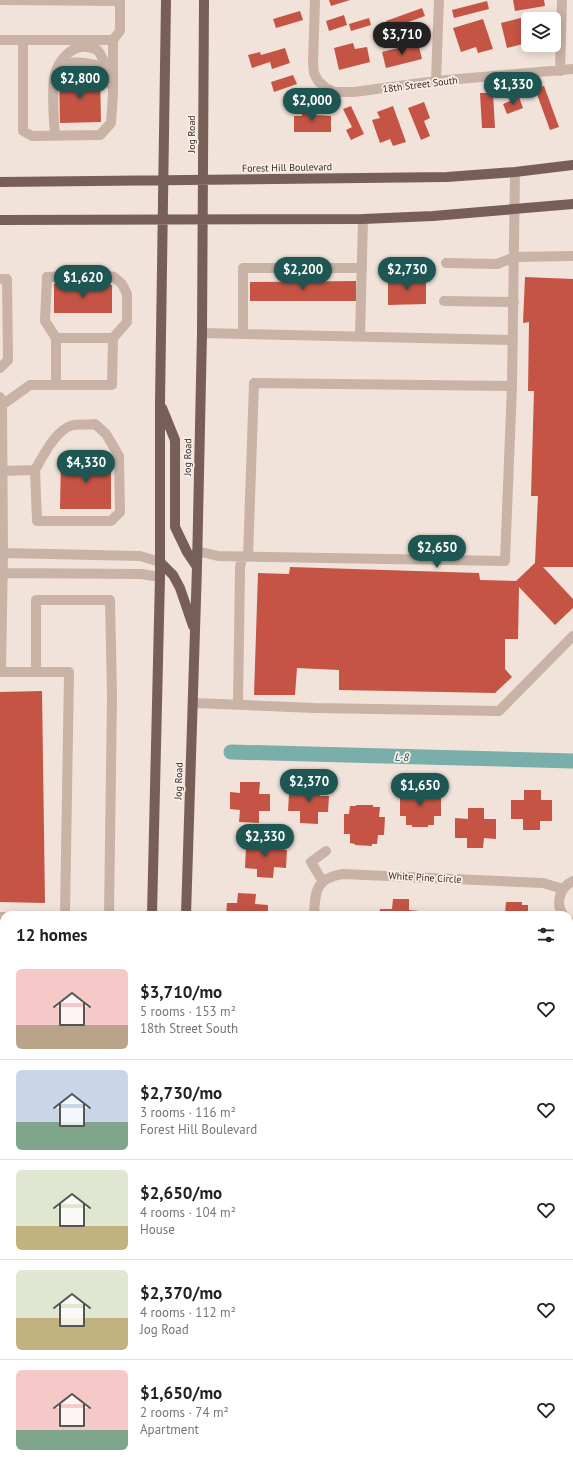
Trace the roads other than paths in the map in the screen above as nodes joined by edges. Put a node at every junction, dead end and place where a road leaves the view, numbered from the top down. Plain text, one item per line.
1 (0, 0) edge
2 (120, 0) edge
3 (166, 0) edge
4 (204, 0) edge
5 (316, 0) edge
6 (439, 0) edge
7 (562, 0) edge
8 (0, 40) edge
9 (23, 40) junction
10 (113, 40) junction
11 (60, 64) junction
12 (104, 68) junction
13 (573, 69) edge
14 (560, 71) junction
15 (436, 81) junction
16 (113, 94) junction
17 (55, 136) junction
18 (573, 165) edge
19 (515, 172) junction
20 (163, 180) junction
21 (203, 180) junction
22 (0, 182) edge
23 (573, 204) edge
24 (515, 210) junction
25 (363, 219) junction
26 (0, 220) edge
27 (163, 220) junction
28 (203, 220) junction
29 (515, 256) junction
30 (573, 256) edge
31 (446, 263) dead end
32 (362, 268) junction
33 (0, 279) edge
34 (444, 301) dead end
35 (514, 302) junction
36 (202, 333) junction
37 (243, 334) junction
38 (360, 336) junction
39 (56, 338) junction
40 (113, 338) junction
41 (513, 340) junction
42 (0, 368) edge
43 (56, 384) junction
44 (512, 386) junction
45 (1, 401) edge
46 (160, 402) junction
47 (35, 470) junction
48 (2, 471) junction
49 (197, 551) junction
50 (3, 554) junction
51 (245, 557) junction
52 (160, 562) junction
53 (197, 567) junction
54 (2, 574) junction
55 (160, 577) junction
56 (195, 631) junction
57 (573, 636) edge
58 (1, 672) edge
59 (36, 672) junction
60 (193, 703) junction
61 (238, 704) junction
62 (326, 851) dead end
63 (573, 881) edge
64 (323, 882) junction
65 (563, 889) junction
66 (65, 911) edge
67 (109, 911) edge
68 (152, 911) edge
69 (186, 911) edge
70 (314, 911) edge
71 (561, 911) edge

1 - 2 street
2 - 10 street
3 - 20 main road
4 - 21 main road, Jog Road
5 - 15 street, 18th Street South
6 - 15 street
7 - 14 street
8 - 9 street
9 - 10 street
9 - 17 street
10 - 16 street
11 - 12 street
11 - 12 street
11 - 17 street
12 - 16 street
13 - 14 street, 18th Street South
14 - 15 street, 18th Street South
16 - 17 street
18 - 19 main road, Forest Hill Boulevard
19 - 21 main road, Forest Hill Boulevard
19 - 24 street
20 - 21 main road, Forest Hill Boulevard
20 - 22 main road, Forest Hill Boulevard
20 - 27 main road
21 - 28 main road, Jog Road
23 - 24 main road
24 - 25 main road
24 - 29 street
25 - 28 main road
25 - 32 street
26 - 27 main road
27 - 28 main road
27 - 46 main road
28 - 36 main road, Jog Road
29 - 30 street
29 - 31 street
29 - 35 street
32 - 37 street
32 - 38 street
33 - 42 street
34 - 35 street
35 - 41 street
36 - 37 street
36 - 49 main road, Jog Road
37 - 38 street
38 - 41 street
39 - 40 street
39 - 40 street
39 - 43 street
40 - 43 street
41 - 44 street
43 - 45 street
44 - 51 street
44 - 51 street
45 - 48 street
46 - 52 main road
46 - 53 main road
47 - 47 street
47 - 48 street
48 - 50 street
49 - 51 street
49 - 53 main road, Jog Road
50 - 52 street
50 - 54 street
51 - 61 street
52 - 55 main road
52 - 56 main road
53 - 56 main road, Jog Road
54 - 55 street
54 - 58 street
55 - 68 main road
56 - 60 main road, Jog Road
57 - 61 street
58 - 59 street
59 - 66 street
59 - 67 street
60 - 61 street
60 - 69 main road, Jog Road
62 - 64 street
63 - 65 street
64 - 65 street, White Pine Circle
64 - 70 street
65 - 71 street

